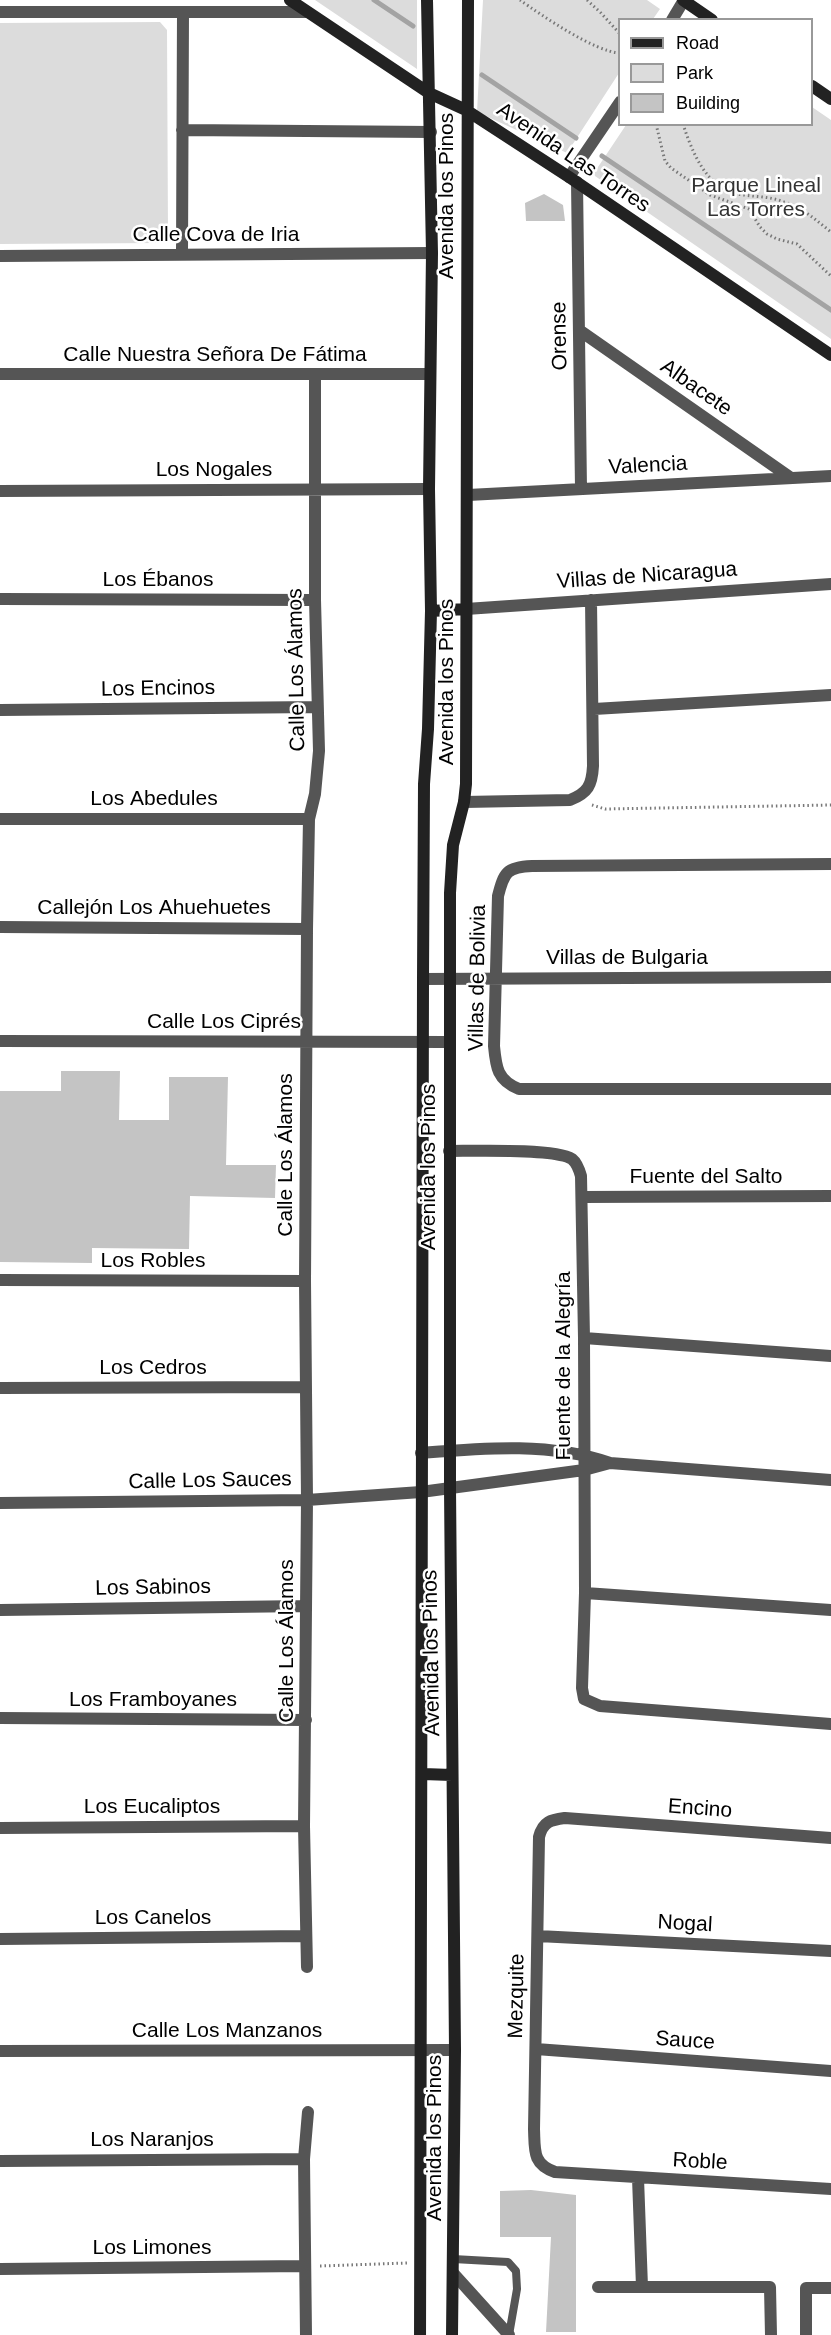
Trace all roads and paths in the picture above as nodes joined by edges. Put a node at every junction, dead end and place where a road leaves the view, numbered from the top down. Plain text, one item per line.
1 (290, 0) edge
2 (427, 0) edge
3 (468, 0) edge
4 (520, 0) edge
5 (586, 0) edge
6 (684, 0) edge
7 (0, 12) edge
8 (183, 12) junction
9 (307, 12) junction
10 (673, 18) edge
11 (709, 18) edge
12 (618, 32) edge
13 (618, 53) edge
14 (813, 87) edge
15 (429, 93) junction
16 (831, 99) edge
17 (618, 105) edge
18 (466, 110) junction
19 (656, 126) edge
20 (684, 126) edge
21 (182, 130) junction
22 (431, 132) junction
23 (573, 180) junction
24 (831, 232) edge
25 (432, 253) junction
26 (182, 254) junction
27 (0, 256) edge
28 (831, 276) edge
29 (579, 330) junction
30 (831, 355) edge
31 (0, 374) edge
32 (430, 374) junction
33 (315, 375) junction
34 (831, 476) edge
35 (791, 478) junction
36 (429, 489) junction
37 (581, 489) junction
38 (315, 490) junction
39 (0, 491) edge
40 (468, 495) junction
41 (831, 584) edge
42 (0, 600) edge
43 (315, 600) junction
44 (591, 600) junction
45 (466, 609) junction
46 (431, 611) junction
47 (831, 695) edge
48 (317, 707) junction
49 (594, 709) junction
50 (0, 710) edge
51 (583, 795) junction
52 (464, 802) junction
53 (831, 805) edge
54 (0, 819) edge
55 (309, 819) junction
56 (831, 864) edge
57 (0, 927) edge
58 (307, 929) junction
59 (831, 977) edge
60 (449, 978) junction
61 (495, 978) junction
62 (423, 979) junction
63 (0, 1041) edge
64 (306, 1041) junction
65 (423, 1042) junction
66 (449, 1042) junction
67 (831, 1089) edge
68 (449, 1151) junction
69 (831, 1196) edge
70 (582, 1197) junction
71 (0, 1280) edge
72 (305, 1281) junction
73 (584, 1338) junction
74 (831, 1356) edge
75 (305, 1387) junction
76 (0, 1388) edge
77 (450, 1451) junction
78 (421, 1453) junction
79 (584, 1454) junction
80 (610, 1462) junction
81 (584, 1470) junction
82 (831, 1480) edge
83 (450, 1488) junction
84 (421, 1492) junction
85 (307, 1500) junction
86 (0, 1503) edge
87 (585, 1593) junction
88 (306, 1606) junction
89 (0, 1610) edge
90 (831, 1610) edge
91 (0, 1718) edge
92 (306, 1720) junction
93 (831, 1724) edge
94 (423, 1774) junction
95 (452, 1775) junction
96 (566, 1818) joint
97 (304, 1826) junction
98 (0, 1828) edge
99 (831, 1838) edge
100 (306, 1936) junction
101 (538, 1936) junction
102 (0, 1939) edge
103 (831, 1951) edge
104 (307, 1967) dead end
105 (536, 2049) junction
106 (0, 2050) edge
107 (455, 2050) junction
108 (422, 2051) junction
109 (831, 2071) edge
110 (308, 2112) dead end
111 (304, 2159) junction
112 (0, 2161) edge
113 (566, 2174) joint
114 (638, 2178) junction
115 (831, 2189) edge
116 (453, 2259) junction
117 (420, 2263) junction
118 (305, 2266) junction
119 (0, 2269) edge
120 (453, 2273) junction
121 (598, 2287) dead end
122 (642, 2287) junction
123 (831, 2288) edge
124 (306, 2335) edge
125 (420, 2335) edge
126 (452, 2335) edge
127 (509, 2335) edge
128 (771, 2335) edge
129 (806, 2335) edge

1 - 9 street, Avenida Las Torres
2 - 15 street, Avenida los Pinos
3 - 18 street, Avenida los Pinos
4 - 13 path
5 - 12 path
6 - 10 street
6 - 11 street
7 - 8 street
8 - 9 street
8 - 21 street
9 - 15 street, Avenida Las Torres
14 - 16 street
15 - 18 street, Avenida Las Torres
15 - 22 street, Avenida los Pinos
17 - 23 street
18 - 23 street, Avenida Las Torres
18 - 40 street, Avenida los Pinos
19 - 28 path
20 - 24 path
21 - 22 street
21 - 26 street
22 - 25 street, Avenida los Pinos
23 - 29 street, Orense
23 - 30 street, Avenida Las Torres
25 - 26 street, Calle Cova de Iria
25 - 32 street, Avenida los Pinos
26 - 27 street, Calle Cova de Iria
29 - 35 street, Albacete
29 - 37 street, Orense
31 - 33 street, Calle Nuestra Señora De Fátima
32 - 33 street, Calle Nuestra Señora De Fátima
32 - 36 street, Avenida los Pinos
33 - 38 street, Calle Los Álamos
34 - 35 street, Valencia
35 - 37 street, Valencia
36 - 38 street, Los Nogales
36 - 46 street, Avenida los Pinos
37 - 40 street, Valencia
38 - 39 street, Los Nogales
38 - 43 street, Calle Los Álamos
40 - 45 street, Avenida los Pinos
41 - 44 street, Villas de Nicaragua
42 - 43 street, Los Ébanos
43 - 48 street, Calle Los Álamos
44 - 45 street, Villas de Nicaragua
44 - 49 street
45 - 46 street
45 - 52 street, Avenida los Pinos
46 - 62 street, Avenida los Pinos
47 - 49 street
48 - 50 street, Los Encinos
48 - 55 street, Calle Los Álamos
49 - 51 street
51 - 52 street
51 - 53 path
52 - 60 street, Avenida los Pinos
54 - 55 street, Los Abedules
55 - 58 street, Calle Los Álamos
56 - 61 street, Villas de Bolivia
57 - 58 street, Callejón Los Ahuehuetes
58 - 64 street, Calle Los Álamos
59 - 61 street, Villas de Bulgaria
60 - 61 street, Villas de Bulgaria
60 - 62 street, Villas de Bulgaria
60 - 66 street, Avenida los Pinos
61 - 67 street, Villas de Bolivia
62 - 65 street, Avenida los Pinos
63 - 64 street, Calle Los Ciprés
64 - 65 street, Calle Los Ciprés
64 - 72 street, Calle Los Álamos
65 - 66 street, Calle Los Ciprés
65 - 78 street, Avenida los Pinos
66 - 68 street, Avenida los Pinos
68 - 70 street, Fuente de la Alegría
68 - 77 street, Avenida los Pinos
69 - 70 street, Fuente del Salto
70 - 73 street, Fuente de la Alegría
71 - 72 street, Los Robles
72 - 75 street, Calle Los Álamos
73 - 74 street
73 - 79 street, Fuente de la Alegría
75 - 76 street, Los Cedros
75 - 85 street, Calle Los Álamos
77 - 78 street
77 - 79 street
77 - 83 street, Avenida los Pinos
78 - 84 street, Avenida los Pinos
79 - 80 street
79 - 81 street, Fuente de la Alegría
80 - 81 street, Calle Los Sauces
80 - 82 street
81 - 83 street, Calle Los Sauces
81 - 87 street, Fuente de la Alegría
83 - 84 street, Calle Los Sauces
83 - 95 street, Avenida los Pinos
84 - 85 street, Calle Los Sauces
84 - 94 street, Avenida los Pinos
85 - 86 street, Calle Los Sauces
85 - 88 street, Calle Los Álamos
87 - 90 street
87 - 93 street, Fuente de la Alegría
88 - 89 street, Los Sabinos
88 - 92 street, Calle Los Álamos
91 - 92 street, Los Framboyanes
92 - 97 street, Calle Los Álamos
94 - 95 street
94 - 108 street, Avenida los Pinos
95 - 107 street, Avenida los Pinos
96 - 99 street, Encino
96 - 101 street, Mezquite
97 - 98 street, Los Eucaliptos
97 - 100 street, Calle Los Álamos
100 - 102 street, Los Canelos
100 - 104 street, Calle Los Álamos
101 - 103 street, Nogal
101 - 105 street, Mezquite
105 - 109 street, Sauce
105 - 113 street, Mezquite
106 - 108 street, Calle Los Manzanos
107 - 108 street, Calle Los Manzanos
107 - 116 street, Avenida los Pinos
108 - 117 street, Avenida los Pinos
110 - 111 street
111 - 112 street, Los Naranjos
111 - 118 street
113 - 114 street, Roble
114 - 115 street, Roble
114 - 122 street
116 - 120 street, Avenida los Pinos
116 - 127 lane
117 - 118 path
117 - 125 street, Avenida los Pinos
118 - 119 street, Los Limones
118 - 124 street
120 - 126 street, Avenida los Pinos
120 - 127 street
121 - 122 street
122 - 128 street
123 - 129 street

